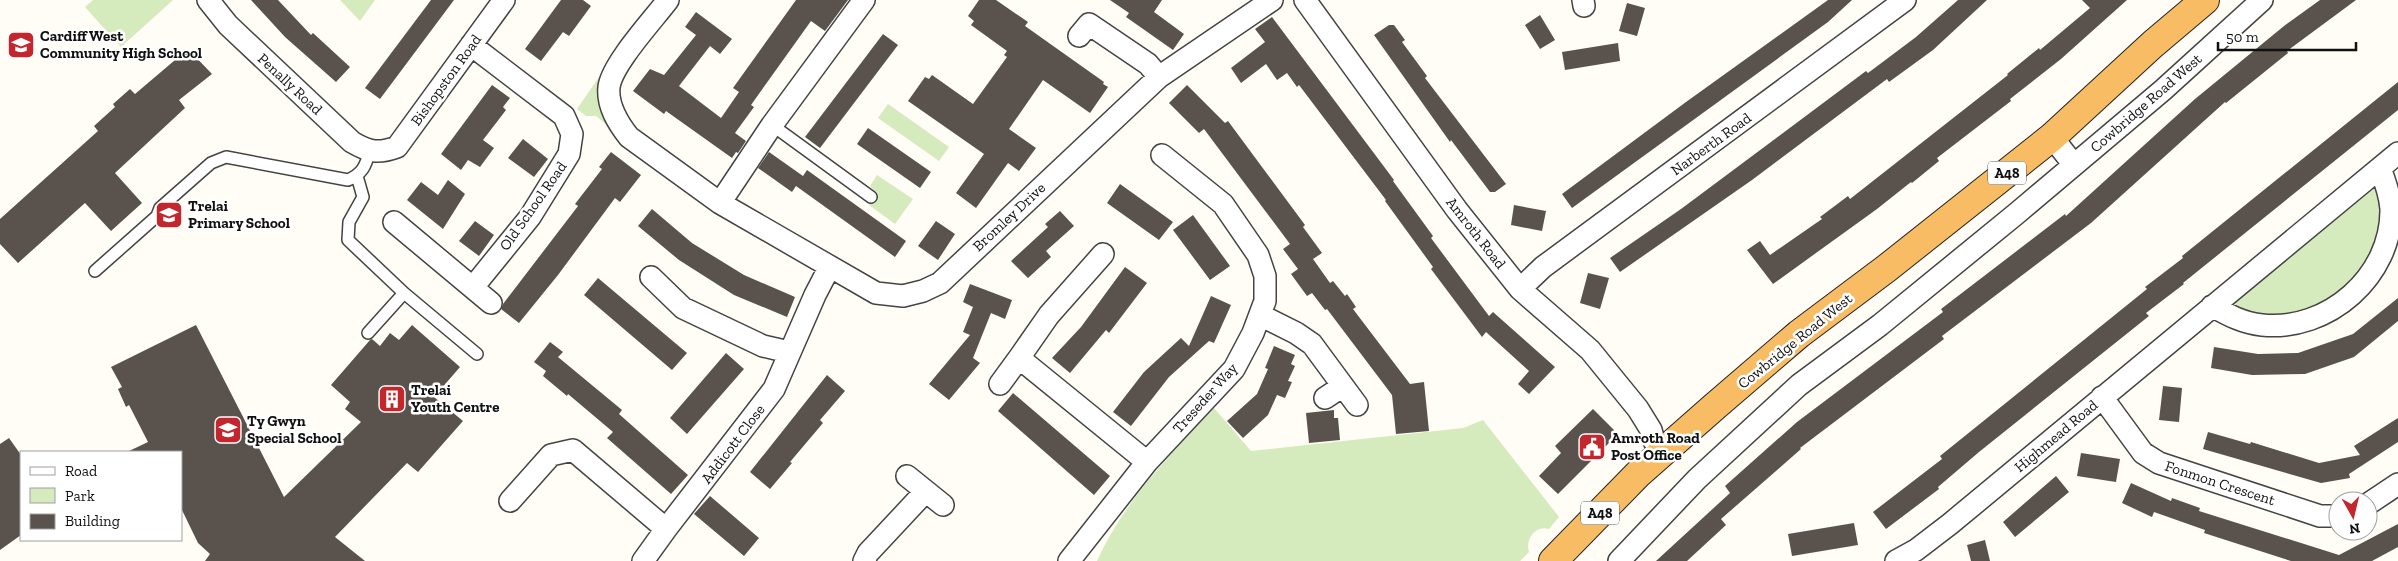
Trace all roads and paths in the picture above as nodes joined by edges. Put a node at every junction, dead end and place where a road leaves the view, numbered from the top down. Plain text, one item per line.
1 (208, 0) edge
2 (504, 0) edge
3 (668, 0) edge
4 (864, 0) edge
5 (1272, 0) edge
6 (1305, 0) edge
7 (1905, 0) edge
8 (2205, 0) edge
9 (2262, 0) edge
10 (1079, 36) dead end
11 (471, 45) junction
12 (1160, 77) junction
13 (772, 125) junction
14 (2052, 137) junction
15 (375, 152) junction
16 (2398, 153) edge
17 (1162, 156) dead end
18 (2074, 165) junction
19 (2380, 168) junction
20 (357, 176) junction
21 (870, 197) dead end
22 (720, 204) junction
23 (394, 222) dead end
24 (1103, 254) dead end
25 (829, 268) junction
26 (95, 271) dead end
27 (650, 277) dead end
28 (474, 286) junction
29 (1520, 290) junction
30 (404, 293) junction
31 (492, 303) dead end
32 (2212, 306) junction
33 (1260, 315) junction
34 (368, 333) dead end
35 (789, 352) junction
36 (477, 354) dead end
37 (1019, 358) junction
38 (1000, 384) dead end
39 (1342, 386) junction
40 (2102, 397) junction
41 (1325, 398) dead end
42 (1357, 405) dead end
43 (1664, 451) junction
44 (1147, 462) junction
45 (907, 476) dead end
46 (2398, 484) edge
47 (925, 492) junction
48 (2378, 497) edge
49 (510, 500) dead end
50 (943, 505) dead end
51 (2328, 516) edge
52 (666, 530) junction
53 (643, 561) edge
54 (864, 561) edge
55 (1070, 561) edge
56 (1553, 561) edge
57 (1619, 561) edge
58 (1896, 561) edge

1 - 15 street, Penally Road
2 - 11 street, Bishopston Road
3 - 22 street, Bromley Drive
4 - 13 street
5 - 12 street, Bromley Drive
6 - 29 street, Amroth Road
7 - 29 street, Narberth Road
8 - 14 highway, Cowbridge Road West / A48
9 - 18 street, Cowbridge Road West
10 - 12 street
11 - 15 street, Bishopston Road
11 - 28 street, Old School Road
12 - 25 street, Bromley Drive
13 - 21 lane
13 - 22 street
14 - 18 street
14 - 43 highway, Cowbridge Road West / A48
15 - 20 lane
16 - 19 street, Highmead Road
17 - 33 street, Treseder Way
18 - 57 street, Cowbridge Road West
19 - 32 street, Highmead Road
19 - 32 street
20 - 26 lane
20 - 30 lane
22 - 25 street, Bromley Drive
23 - 28 street
24 - 37 street
25 - 35 street, Addicott Close
27 - 35 street
28 - 31 street
29 - 43 street, Amroth Road
30 - 34 lane
30 - 36 lane
32 - 40 street, Highmead Road
33 - 39 street
33 - 44 street, Treseder Way
35 - 52 street, Addicott Close
37 - 38 street
37 - 44 street
39 - 41 street
39 - 42 street
40 - 51 street, Fonmon Crescent
40 - 58 street, Highmead Road
43 - 56 highway, Cowbridge Road West / A48
44 - 55 street, Treseder Way
45 - 47 street
46 - 48 street
47 - 50 street
47 - 54 street
49 - 52 street
52 - 53 street, Addicott Close

